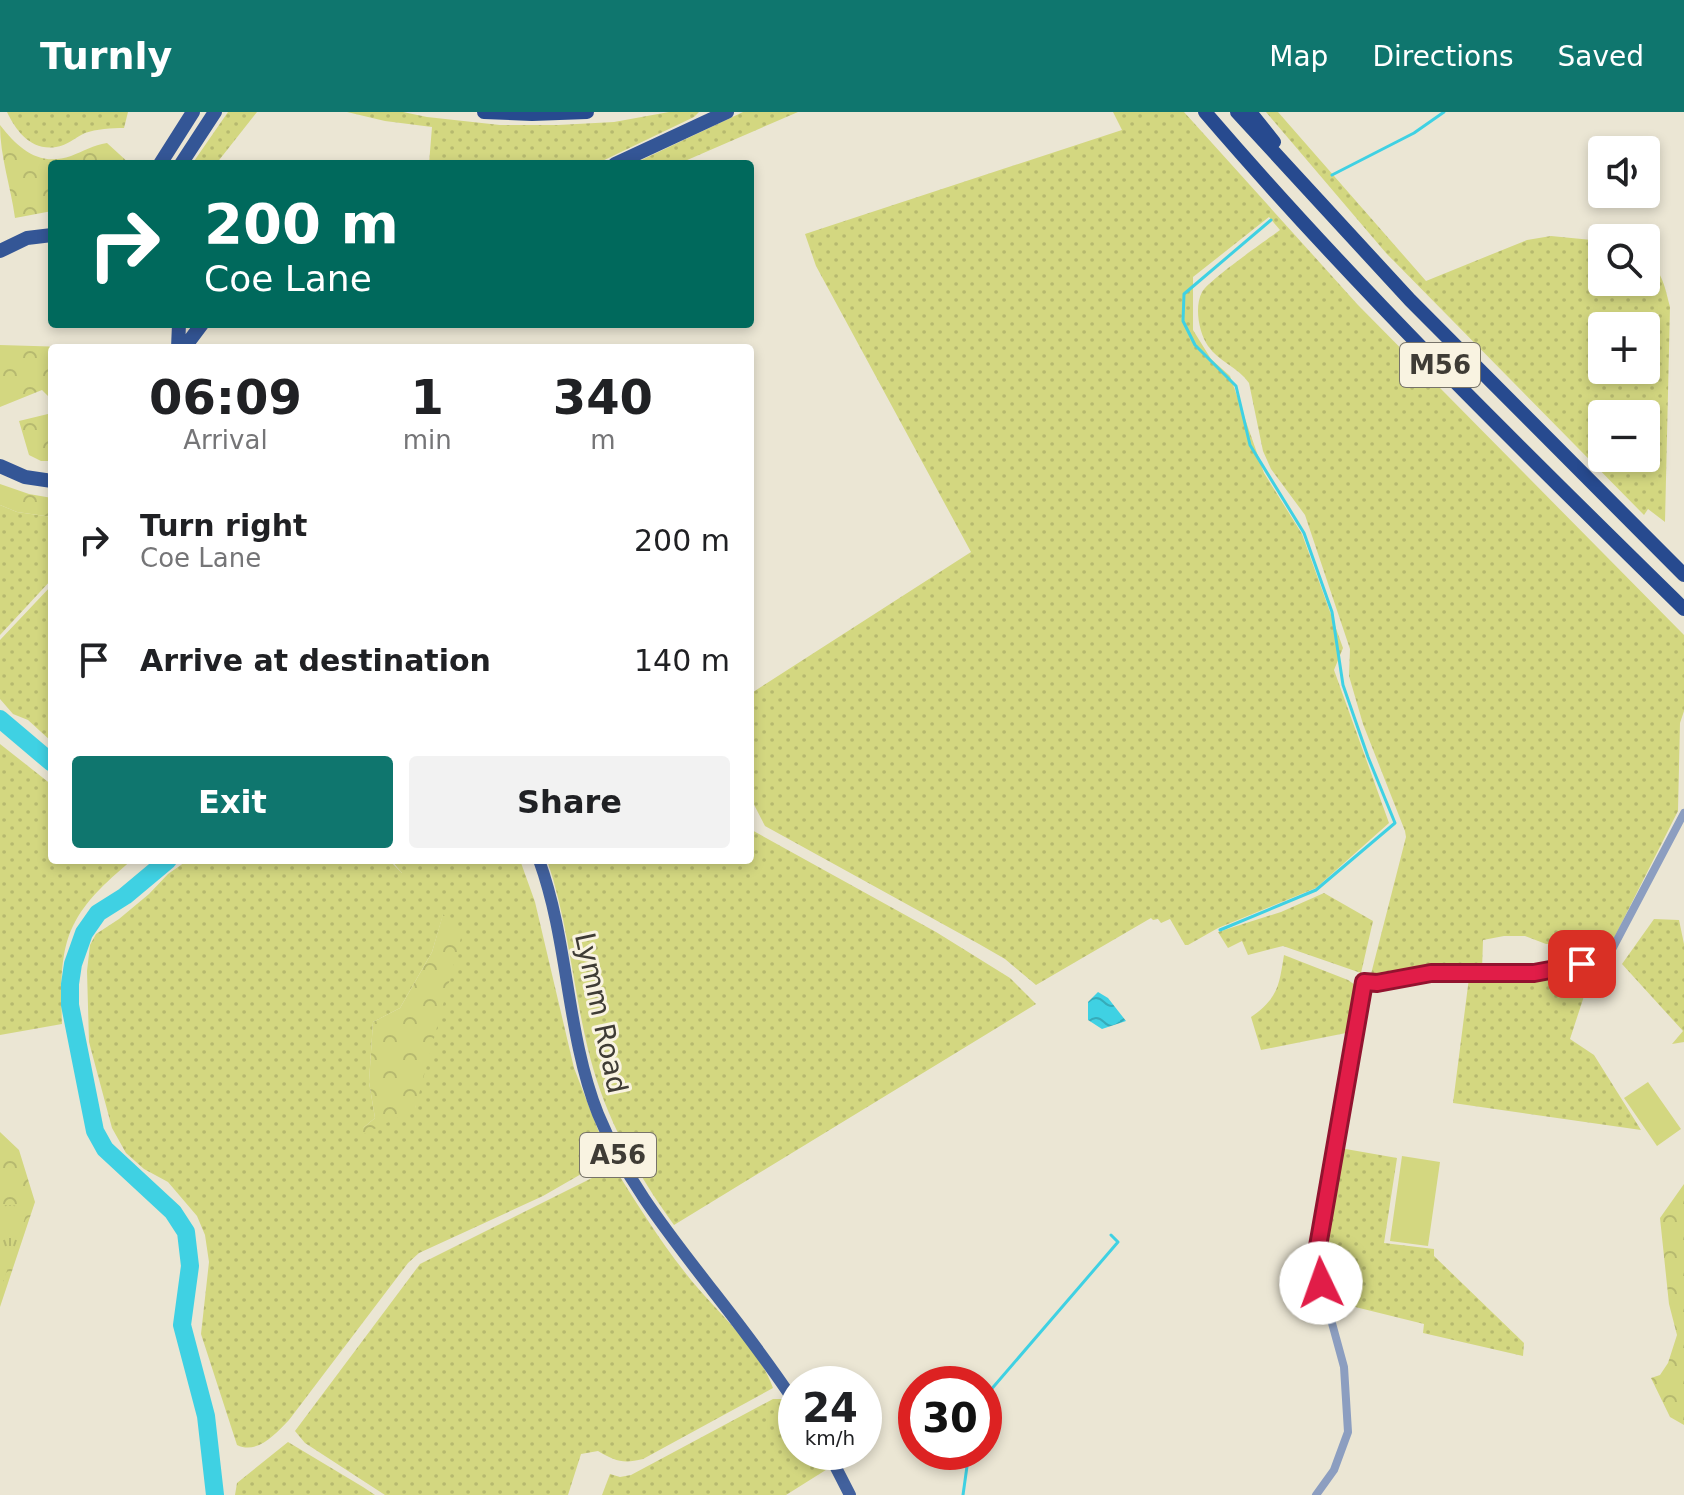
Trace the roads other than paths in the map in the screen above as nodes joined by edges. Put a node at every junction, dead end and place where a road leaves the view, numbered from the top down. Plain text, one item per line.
1 (193, 112) edge
2 (215, 112) edge
3 (484, 112) edge
4 (587, 112) edge
5 (727, 112) edge
6 (1205, 112) edge
7 (1237, 112) edge
8 (1250, 112) edge
9 (163, 160) edge
10 (184, 160) edge
11 (624, 160) edge
12 (1344, 230) junction
13 (48, 235) edge
14 (0, 251) edge
15 (0, 466) edge
16 (48, 480) edge
17 (1684, 575) edge
18 (1684, 609) edge
19 (1684, 813) edge
20 (540, 864) edge
21 (778, 1378) edge
22 (837, 1470) edge
23 (850, 1495) edge
24 (1316, 1495) edge

1 - 9 highway
2 - 10 highway
3 - 4 highway
5 - 11 highway
6 - 18 highway, M56
7 - 12 highway, M56
8 - 12 highway
12 - 17 highway, M56
13 - 14 highway
15 - 16 highway
19 - 24 street
20 - 21 main road, Lymm Road / A56
22 - 23 main road

